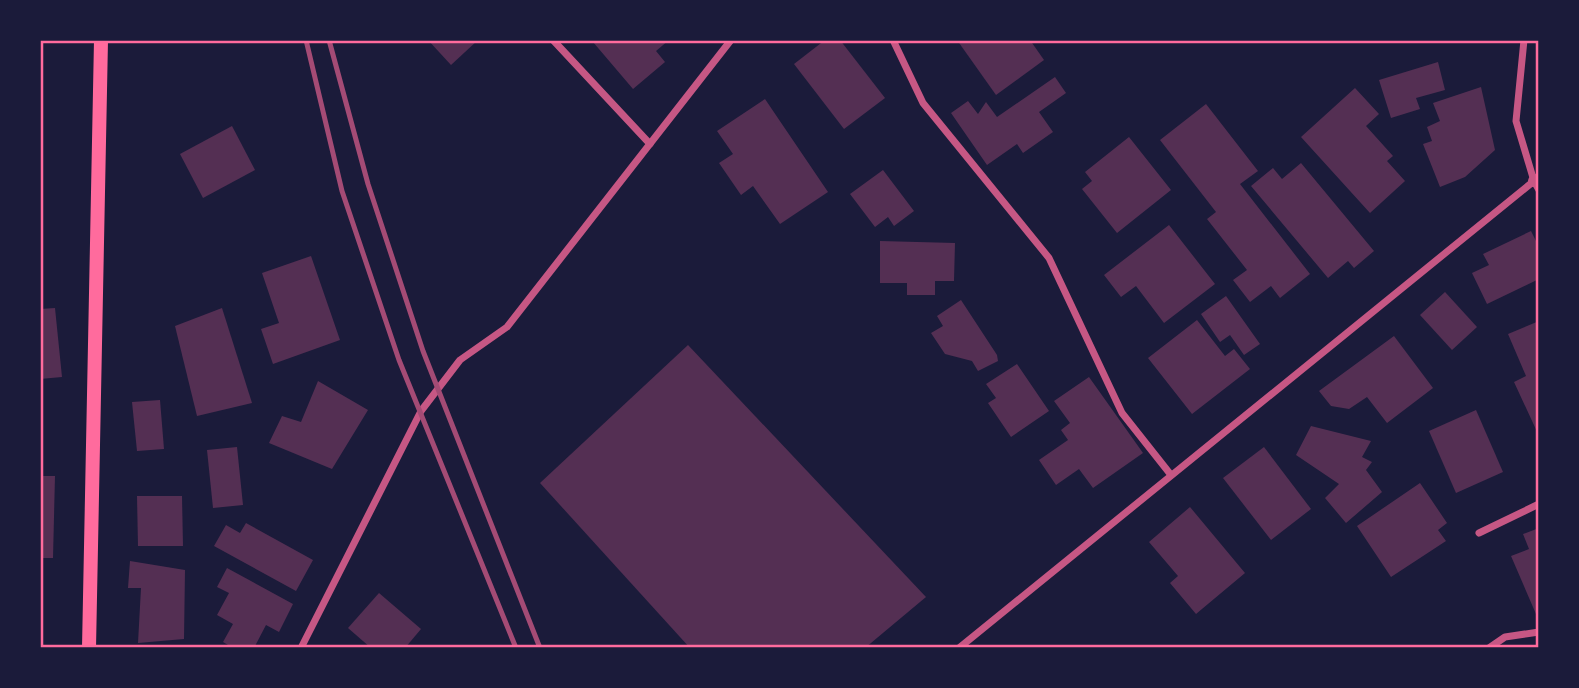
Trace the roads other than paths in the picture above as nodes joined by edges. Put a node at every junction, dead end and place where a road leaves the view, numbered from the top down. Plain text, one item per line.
1 (101, 40) edge
2 (553, 40) edge
3 (731, 40) edge
4 (893, 40) edge
5 (1524, 40) edge
6 (650, 144) junction
7 (1537, 183) edge
8 (1171, 475) junction
9 (1539, 504) edge
10 (1479, 533) dead end
11 (1539, 632) edge
12 (89, 648) edge
13 (301, 648) edge
14 (959, 648) edge
15 (1489, 648) edge

1 - 12 main road
2 - 6 street
3 - 6 street
4 - 8 street
5 - 7 street
6 - 13 street
7 - 8 street
8 - 14 street
9 - 10 street
11 - 15 street

